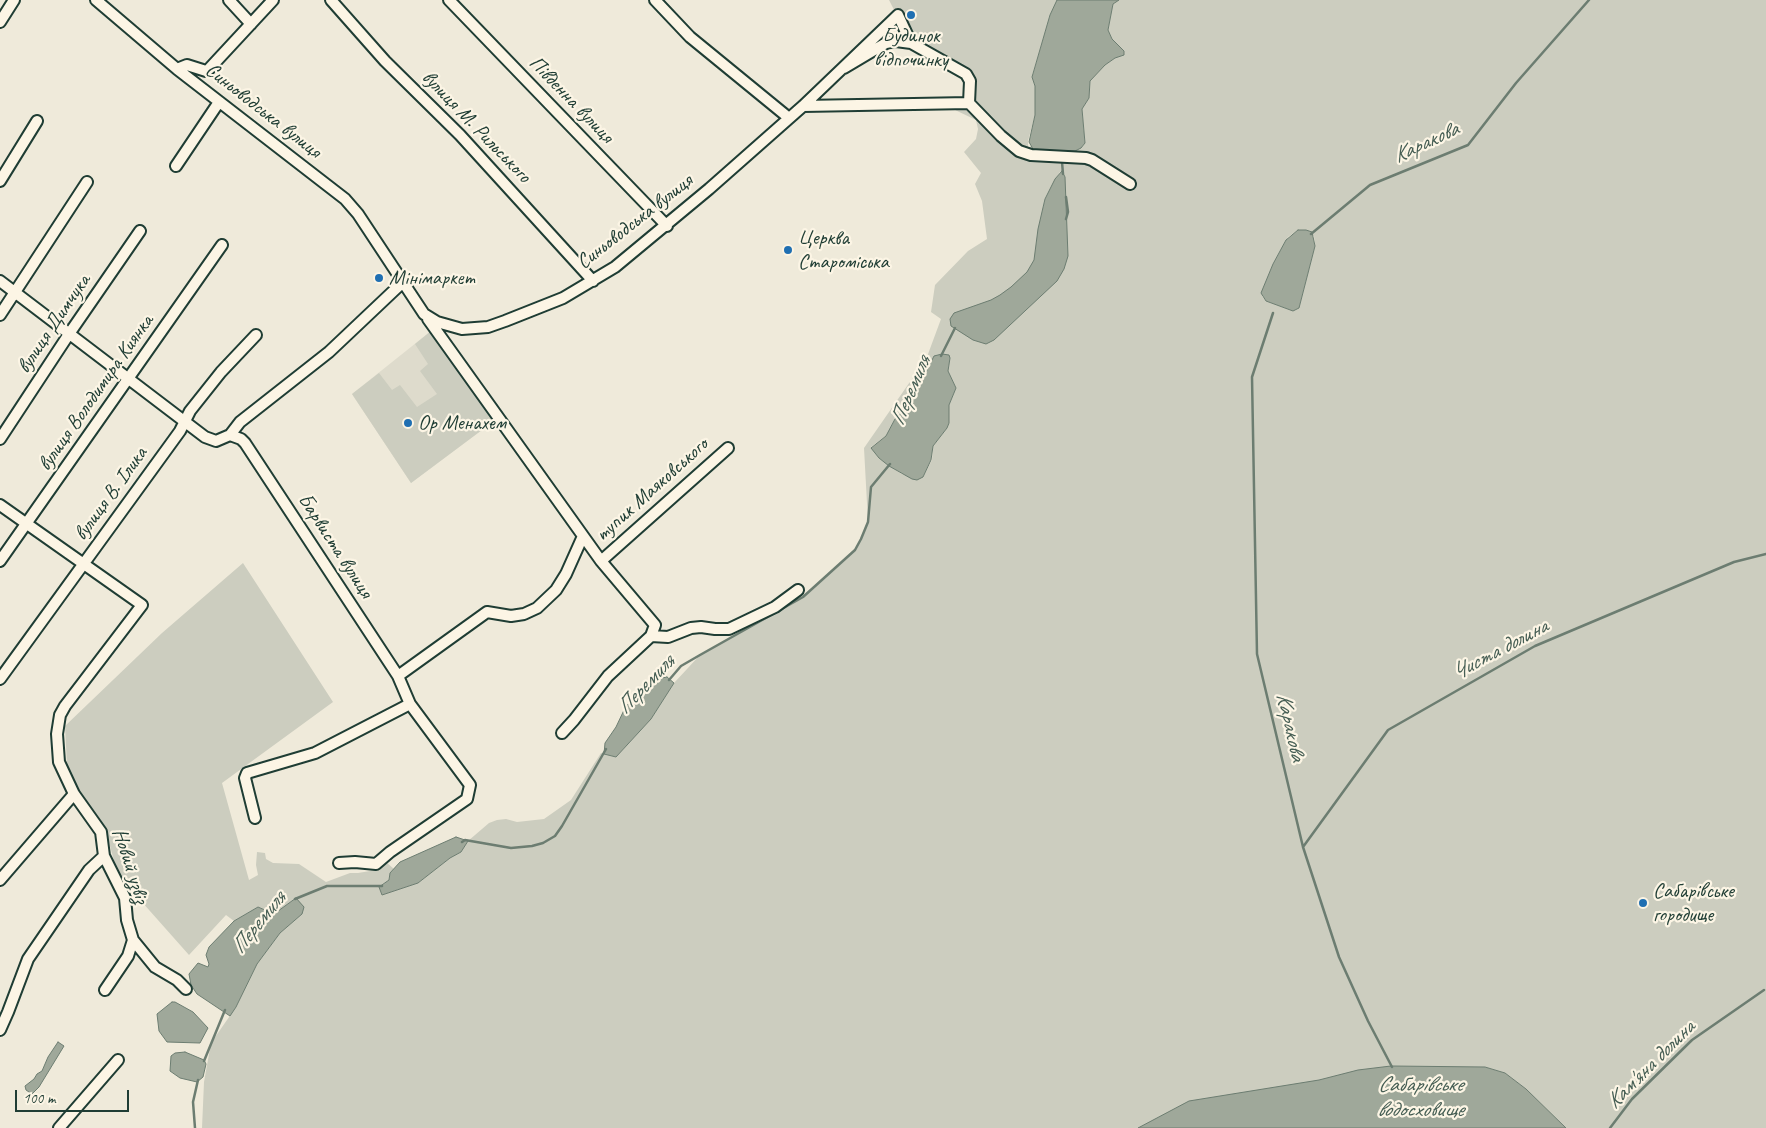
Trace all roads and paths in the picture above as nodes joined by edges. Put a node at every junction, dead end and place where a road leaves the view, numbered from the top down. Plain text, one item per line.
1 (14, 0) edge
2 (96, 0) edge
3 (229, 0) edge
4 (274, 0) edge
5 (332, 0) edge
6 (449, 0) edge
7 (654, 0) edge
8 (0, 22) edge
9 (251, 24) junction
10 (911, 43) junction
11 (844, 68) junction
12 (177, 69) junction
13 (219, 102) junction
14 (969, 103) junction
15 (803, 106) junction
16 (789, 118) junction
17 (37, 121) dead end
18 (176, 166) dead end
19 (0, 180) edge
20 (87, 182) dead end
21 (1130, 184) dead end
22 (667, 226) junction
23 (140, 231) dead end
24 (222, 245) dead end
25 (593, 281) junction
26 (0, 282) edge
27 (403, 282) junction
28 (15, 293) junction
29 (424, 314) junction
30 (0, 315) edge
31 (69, 334) junction
32 (256, 335) dead end
33 (128, 379) junction
34 (185, 421) junction
35 (230, 435) junction
36 (0, 439) edge
37 (728, 448) dead end
38 (0, 505) edge
39 (27, 524) junction
40 (583, 536) junction
41 (0, 561) edge
42 (601, 561) junction
43 (83, 564) junction
44 (798, 590) dead end
45 (651, 636) junction
46 (398, 676) junction
47 (0, 679) edge
48 (410, 704) junction
49 (562, 733) dead end
50 (74, 794) junction
51 (255, 818) dead end
52 (104, 856) junction
53 (339, 863) dead end
54 (0, 880) edge
55 (133, 940) junction
56 (186, 989) dead end
57 (105, 990) dead end
58 (0, 1030) edge
59 (118, 1060) dead end
60 (59, 1128) edge

1 - 8 street
2 - 12 street, Синьоводська вулиця
3 - 9 street
4 - 9 street
5 - 25 street, вулиця М. Рильського
6 - 22 street, Південна вулиця
7 - 16 street
9 - 12 street
10 - 11 street, Синьоводська вулиця
10 - 11 street, Синьоводська вулиця
10 - 14 street
11 - 15 street, Синьоводська вулиця
12 - 13 street, Синьоводська вулиця
13 - 18 street
13 - 27 street, Синьоводська вулиця
14 - 15 street
14 - 21 street
15 - 16 street, Синьоводська вулиця
16 - 22 street, Синьоводська вулиця
17 - 19 street
20 - 28 street
22 - 25 street, Синьоводська вулиця
23 - 31 street, вулиця Димчука
24 - 33 street, вулиця Володимира Киянка
25 - 29 street, Синьоводська вулиця
26 - 28 street
27 - 29 street, Синьоводська вулиця
27 - 35 street
28 - 30 street
28 - 31 street
29 - 40 street, тупик Маяковського
31 - 33 street
31 - 36 street, вулиця Димчука
32 - 34 street, вулиця В. Ілика
33 - 34 street
33 - 39 street, вулиця Володимира Киянка
34 - 35 street
34 - 43 street, вулиця В. Ілика
35 - 46 street, Барвиста вулиця
37 - 42 street, тупик Маяковського
38 - 39 street
39 - 41 street, вулиця Володимира Киянка
39 - 43 street
40 - 42 street, тупик Маяковського
40 - 46 street, тупик Маяковського
42 - 45 street, тупик Маяковського
43 - 47 street, вулиця В. Ілика
43 - 50 street, Новий узвіз
44 - 45 street
45 - 49 street
46 - 48 street, Барвиста вулиця
48 - 51 street
48 - 53 street, Барвиста вулиця
50 - 52 street, Новий узвіз
50 - 54 street
52 - 55 street, Новий узвіз
52 - 58 street
55 - 56 street
55 - 57 street
59 - 60 street

